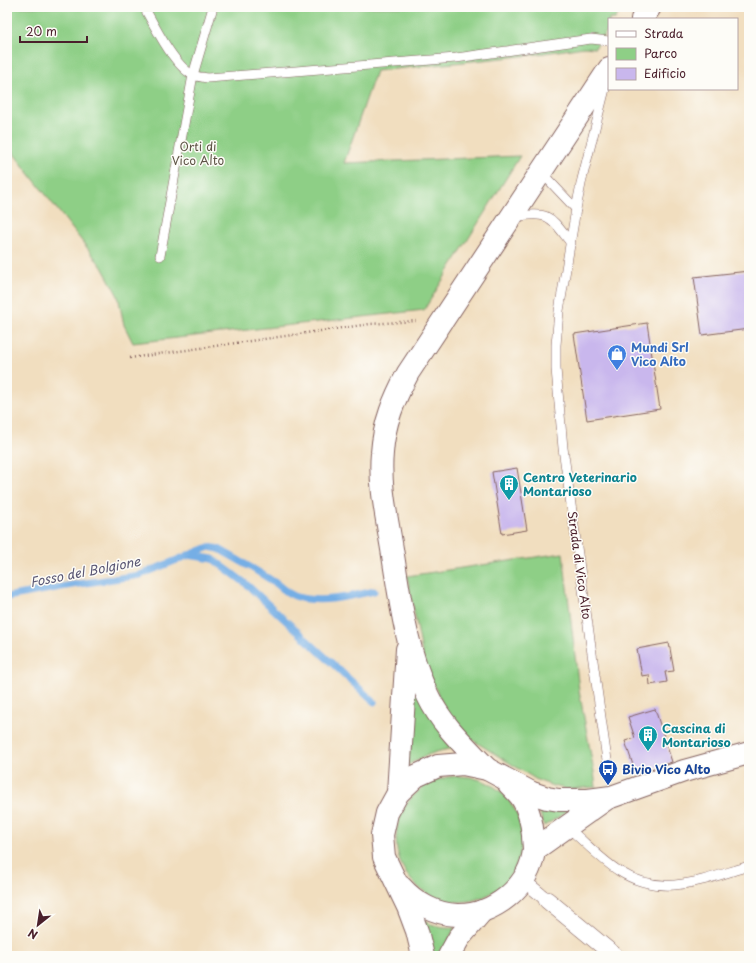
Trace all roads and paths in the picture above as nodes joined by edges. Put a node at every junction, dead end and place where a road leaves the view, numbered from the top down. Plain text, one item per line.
1 (144, 7) edge
2 (213, 7) edge
3 (650, 7) edge
4 (643, 18) edge
5 (608, 41) edge
6 (608, 71) edge
7 (193, 75) junction
8 (608, 79) edge
9 (540, 172) junction
10 (576, 208) junction
11 (511, 218) junction
12 (572, 243) junction
13 (160, 256) dead end
14 (442, 320) junction
15 (130, 358) dead end
16 (407, 638) junction
17 (749, 753) edge
18 (608, 767) dead end
19 (495, 774) junction
20 (398, 793) junction
21 (611, 796) junction
22 (566, 826) junction
23 (534, 850) junction
24 (749, 866) edge
25 (393, 878) junction
26 (523, 880) junction
27 (547, 900) joint
28 (482, 911) junction
29 (423, 956) edge
30 (449, 956) edge
31 (615, 956) edge

1 - 7 lane
2 - 7 lane
3 - 4 street
5 - 7 lane
6 - 9 street
7 - 13 lane
8 - 10 lane, Strada di Vico Alto
9 - 10 lane
9 - 11 street
10 - 12 lane, Strada di Vico Alto
11 - 12 lane
11 - 14 street
12 - 18 lane, Strada di Vico Alto
14 - 15 path
14 - 16 street
16 - 19 street
16 - 20 street
17 - 21 street
19 - 20 street
19 - 21 street
19 - 23 street
20 - 25 street
21 - 22 street
22 - 23 street
22 - 24 lane
23 - 26 street
25 - 28 street
25 - 29 street
26 - 27 street
26 - 28 street
27 - 31 street
28 - 30 street

